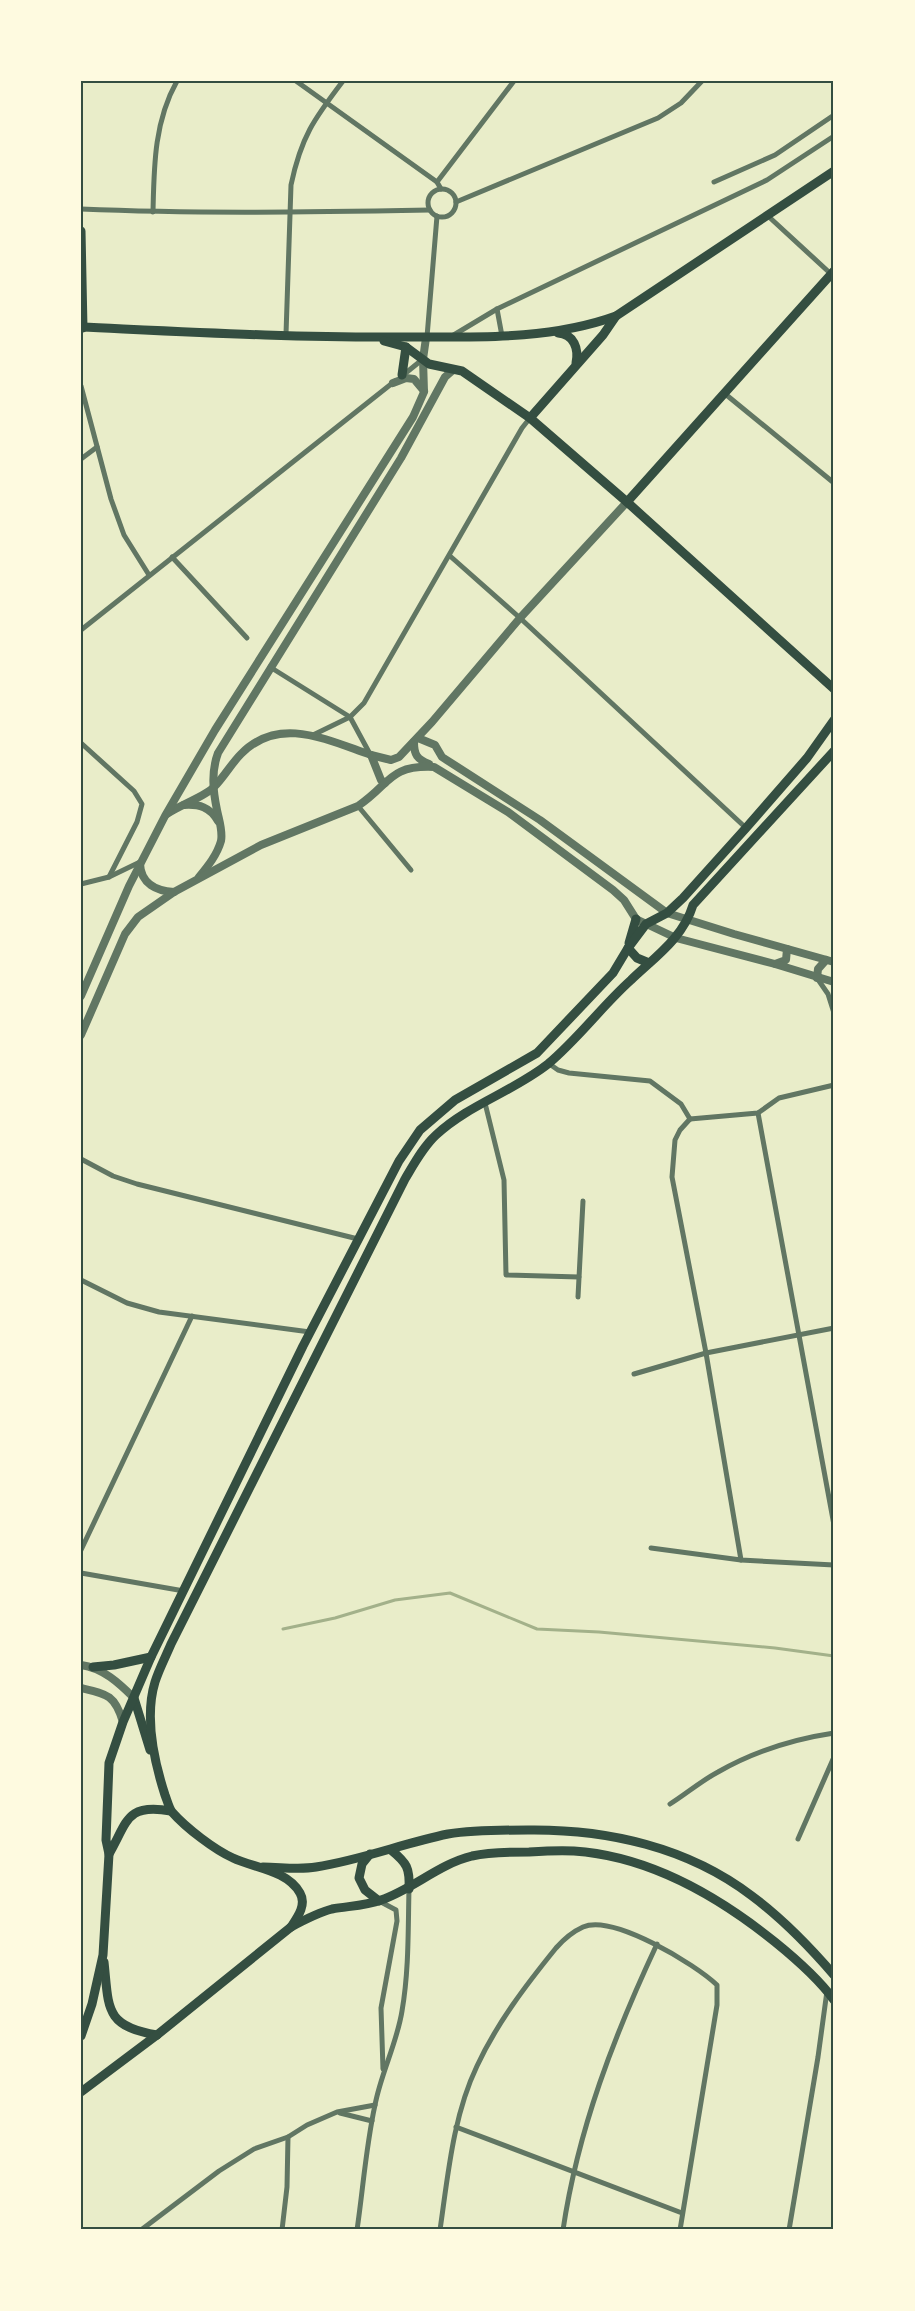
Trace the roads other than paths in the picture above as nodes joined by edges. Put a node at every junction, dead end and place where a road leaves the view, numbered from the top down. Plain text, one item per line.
1 (177, 81) edge
2 (296, 81) edge
3 (343, 81) edge
4 (514, 81) edge
5 (702, 81) edge
6 (326, 103) junction
7 (834, 115) edge
8 (834, 136) edge
9 (834, 171) edge
10 (437, 182) junction
11 (714, 182) dead end
12 (440, 189) junction
13 (456, 202) junction
14 (81, 209) edge
15 (430, 210) junction
16 (153, 212) junction
17 (291, 213) junction
18 (437, 216) junction
19 (768, 216) junction
20 (81, 231) edge
21 (832, 273) edge
22 (497, 309) junction
23 (616, 316) junction
24 (82, 328) edge
25 (553, 332) junction
26 (286, 334) junction
27 (502, 336) junction
28 (450, 337) junction
29 (426, 338) junction
30 (377, 339) junction
31 (406, 348) junction
32 (423, 359) junction
33 (576, 364) junction
34 (453, 370) junction
35 (402, 375) junction
36 (393, 383) junction
37 (81, 386) edge
38 (424, 392) junction
39 (724, 393) junction
40 (530, 418) junction
41 (97, 447) junction
42 (81, 460) edge
43 (834, 483) edge
44 (627, 502) junction
45 (450, 556) junction
46 (172, 557) junction
47 (149, 575) junction
48 (520, 618) junction
49 (81, 630) edge
50 (247, 638) dead end
51 (270, 667) junction
52 (834, 689) edge
53 (350, 717) junction
54 (834, 720) edge
55 (313, 735) junction
56 (416, 740) junction
57 (81, 742) edge
58 (834, 751) edge
59 (370, 755) junction
60 (434, 766) junction
61 (385, 783) junction
62 (213, 789) junction
63 (179, 805) junction
64 (358, 806) junction
65 (164, 816) junction
66 (221, 827) junction
67 (746, 828) junction
68 (140, 862) junction
69 (411, 870) dead end
70 (109, 877) junction
71 (194, 882) junction
72 (81, 884) edge
73 (174, 892) junction
74 (667, 912) junction
75 (636, 919) junction
76 (688, 920) junction
77 (646, 924) junction
78 (676, 938) junction
79 (628, 948) junction
80 (787, 949) junction
81 (830, 961) edge
82 (649, 963) junction
83 (775, 964) junction
84 (817, 978) junction
85 (834, 982) edge
86 (828, 994) junction
87 (81, 996) edge
88 (834, 998) edge
89 (834, 1013) edge
90 (81, 1035) edge
91 (548, 1063) junction
92 (834, 1085) edge
93 (485, 1103) junction
94 (758, 1113) junction
95 (690, 1119) junction
96 (81, 1159) edge
97 (583, 1202) dead end
98 (358, 1239) junction
99 (579, 1277) junction
100 (81, 1281) edge
101 (578, 1297) dead end
102 (192, 1316) junction
103 (834, 1328) edge
104 (310, 1332) junction
105 (799, 1335) junction
106 (706, 1353) junction
107 (634, 1374) dead end
108 (834, 1525) edge
109 (651, 1548) dead end
110 (81, 1550) edge
111 (740, 1560) junction
112 (834, 1565) edge
113 (81, 1573) edge
114 (184, 1591) junction
115 (151, 1657) junction
116 (81, 1665) edge
117 (93, 1667) junction
118 (81, 1688) edge
119 (134, 1698) junction
120 (123, 1722) junction
121 (834, 1734) edge
122 (834, 1757) edge
123 (156, 1767) junction
124 (670, 1804) dead end
125 (171, 1811) junction
126 (798, 1839) dead end
127 (391, 1850) junction
128 (109, 1854) junction
129 (370, 1854) junction
130 (263, 1867) junction
131 (409, 1889) junction
132 (379, 1901) junction
133 (291, 1928) junction
134 (657, 1944) junction
135 (103, 1955) junction
136 (834, 1975) edge
137 (827, 1990) junction
138 (834, 2000) edge
139 (156, 2035) junction
140 (81, 2036) edge
141 (383, 2072) junction
142 (81, 2092) edge
143 (375, 2105) junction
144 (337, 2112) junction
145 (372, 2122) junction
146 (456, 2127) junction
147 (288, 2137) junction
148 (574, 2173) junction
149 (682, 2213) junction
150 (141, 2230) edge
151 (282, 2230) edge
152 (357, 2230) edge
153 (440, 2230) edge
154 (563, 2230) edge
155 (680, 2230) edge
156 (789, 2230) edge

1 - 16 street
2 - 6 street
3 - 6 street
4 - 10 street
5 - 13 street
6 - 10 street
6 - 17 street
7 - 11 street
8 - 22 street
9 - 19 main road
10 - 12 street
12 - 13 street
12 - 15 street
13 - 18 street
14 - 16 street
15 - 17 street
15 - 18 street
16 - 17 street
17 - 26 street
18 - 29 street
19 - 21 street
19 - 23 main road
20 - 24 main road
21 - 39 main road
22 - 27 street
22 - 28 street
23 - 25 main road
23 - 33 main road
24 - 26 main road
25 - 27 main road
25 - 33 main road
26 - 30 main road
27 - 28 main road
28 - 29 main road
29 - 30 main road
29 - 32 street
30 - 31 main road
31 - 32 main road
31 - 35 main road
32 - 34 main road
32 - 35 street
32 - 38 street
33 - 40 main road
34 - 40 main road
34 - 51 street
35 - 36 street
36 - 38 street
36 - 46 street
37 - 41 street
38 - 65 street
39 - 43 street
39 - 44 main road
40 - 44 main road
40 - 45 street
41 - 42 street
41 - 47 street
44 - 48 street
44 - 52 main road
45 - 48 street
45 - 53 street
46 - 47 street
46 - 50 street
47 - 49 street
48 - 56 street
48 - 67 street
51 - 53 street
51 - 62 street
53 - 55 street
53 - 59 street
54 - 67 main road
55 - 59 street
55 - 62 street
56 - 59 street
56 - 60 street
56 - 74 street
57 - 70 street
58 - 76 main road
59 - 61 street
60 - 61 street
60 - 75 street
61 - 64 street
62 - 63 street
62 - 66 street
63 - 65 street
63 - 66 street
64 - 69 street
64 - 71 street
65 - 68 street
66 - 71 street
67 - 74 main road
68 - 70 street
68 - 73 street
68 - 87 street
70 - 72 street
71 - 73 street
73 - 90 street
74 - 76 street
74 - 77 main road
75 - 77 street
75 - 79 main road
76 - 78 main road
76 - 80 street
77 - 78 street
77 - 79 main road
78 - 82 main road
78 - 83 street
79 - 82 main road
79 - 98 main road
80 - 81 street
80 - 83 street
81 - 84 street
82 - 91 main road
83 - 84 street
84 - 85 street
84 - 86 street
86 - 88 street
86 - 89 street
91 - 93 main road
91 - 95 street
92 - 94 street
93 - 99 street
93 - 123 main road
94 - 95 street
94 - 105 street
95 - 106 street
96 - 98 street
97 - 99 street
98 - 104 main road
99 - 101 street
100 - 102 street
102 - 104 street
102 - 110 street
103 - 105 street
104 - 114 main road
105 - 106 street
105 - 108 street
106 - 107 street
106 - 111 street
109 - 111 street
111 - 112 street
113 - 114 street
114 - 115 main road
115 - 117 main road
115 - 119 main road
116 - 117 street
117 - 119 street
118 - 120 street
119 - 120 main road
119 - 123 main road
120 - 128 main road
121 - 124 street
122 - 126 street
123 - 125 main road
125 - 128 main road
125 - 130 main road
127 - 129 main road
127 - 131 main road
127 - 136 main road
128 - 135 main road
129 - 130 main road
129 - 132 main road
130 - 133 main road
131 - 132 main road
131 - 137 main road
131 - 141 street
132 - 133 main road
132 - 141 street
133 - 139 main road
134 - 146 street
134 - 148 street
134 - 149 street
135 - 139 main road
135 - 140 main road
137 - 138 main road
137 - 156 street
139 - 142 main road
141 - 143 street
143 - 144 street
143 - 145 street
144 - 145 street
144 - 147 street
145 - 152 street
146 - 148 street
146 - 153 street
147 - 150 street
147 - 151 street
148 - 149 street
148 - 154 street
149 - 155 street

